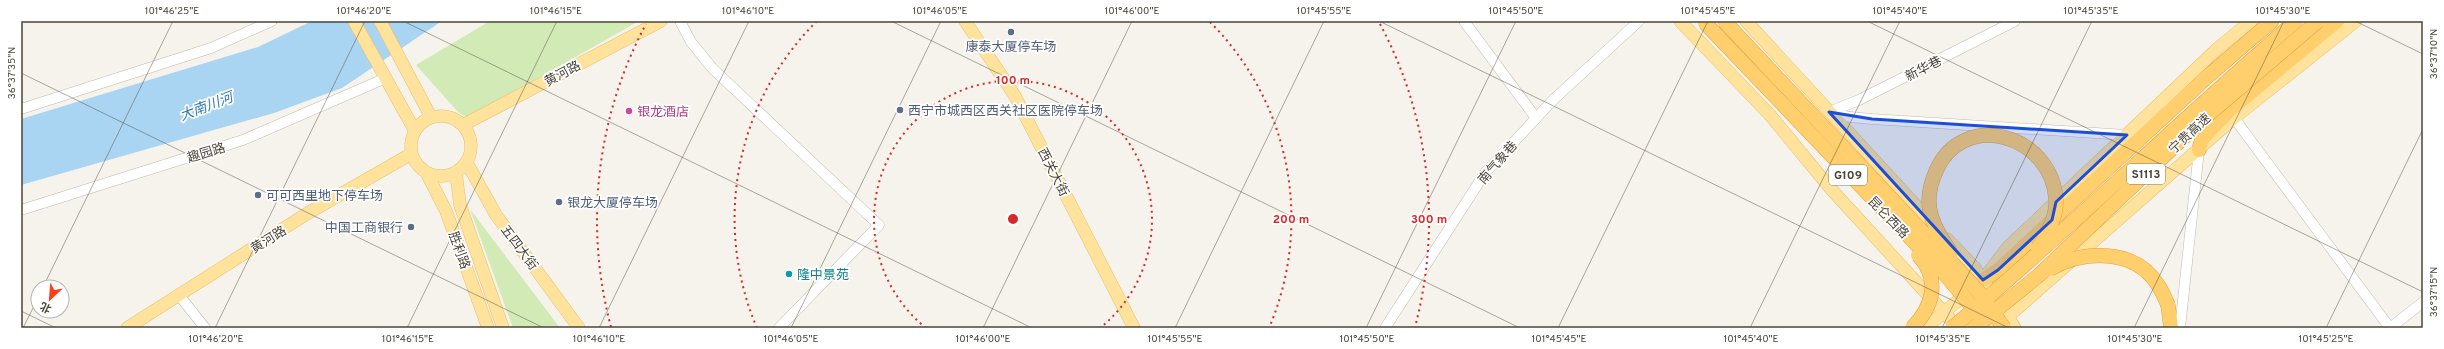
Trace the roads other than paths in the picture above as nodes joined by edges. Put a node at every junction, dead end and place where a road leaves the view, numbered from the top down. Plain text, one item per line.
1 (272, 21) edge
2 (354, 21) edge
3 (380, 21) edge
4 (661, 21) edge
5 (680, 21) edge
6 (965, 21) edge
7 (1464, 21) edge
8 (1639, 21) edge
9 (1680, 21) edge
10 (1688, 21) edge
11 (1724, 21) edge
12 (1746, 21) edge
13 (2016, 21) edge
14 (2251, 21) edge
15 (2272, 21) edge
16 (2296, 21) edge
17 (2318, 21) edge
18 (2337, 21) edge
19 (2356, 21) edge
20 (1704, 22) edge
21 (1711, 54) junction
22 (384, 75) junction
23 (21, 109) edge
24 (1829, 112) junction
25 (431, 117) junction
26 (1536, 118) junction
27 (2234, 118) junction
28 (463, 125) junction
29 (415, 131) junction
30 (2127, 135) junction
31 (2199, 150) junction
32 (411, 154) junction
33 (467, 162) junction
34 (1836, 162) junction
35 (456, 173) junction
36 (427, 174) junction
37 (21, 210) edge
38 (2027, 265) junction
39 (2038, 276) junction
40 (1967, 279) junction
41 (1983, 280) junction
42 (179, 295) junction
43 (2423, 304) edge
44 (1944, 313) junction
45 (2006, 323) edge
46 (127, 328) edge
47 (205, 328) edge
48 (488, 328) edge
49 (503, 328) edge
50 (580, 328) edge
51 (779, 328) edge
52 (1134, 328) edge
53 (1385, 328) edge
54 (1912, 328) edge
55 (1925, 328) edge
56 (1952, 328) edge
57 (1957, 328) edge
58 (1974, 328) edge
59 (1990, 328) edge
60 (1995, 328) edge
61 (2015, 328) edge
62 (2171, 328) edge
63 (2180, 328) edge

1 - 23 street
2 - 22 main road
3 - 25 main road
4 - 28 main road, 黄河路
5 - 51 street
6 - 52 main road, 西关大街
7 - 26 street
8 - 26 street, 南气象巷
9 - 21 main road
10 - 21 main road
11 - 40 highway, 昆仑西路 / G109, bridge
12 - 24 main road
13 - 24 street, 新华巷
14 - 30 main road
15 - 41 highway
16 - 38 highway, 宁贵高速 / S1113, bridge
17 - 39 highway, 宁贵高速 / S1113, bridge
18 - 31 highway
19 - 27 main road
20 - 34 highway, 昆仑西路 / G109, bridge
21 - 44 main road
22 - 29 main road
22 - 37 street, 趣园路
24 - 30 street
24 - 41 main road
25 - 28 main road
25 - 29 main road
26 - 53 street, 南气象巷
27 - 31 main road
27 - 43 street
28 - 33 main road
29 - 32 main road
30 - 41 main road
31 - 45 main road
31 - 63 street
32 - 36 main road
32 - 42 main road, 黄河路
33 - 35 main road
33 - 50 main road, 五四大街
34 - 54 highway, bridge
34 - 59 highway, 昆仑西路 / G109, bridge
35 - 36 main road
35 - 49 main road, 胜利路
36 - 48 main road, 胜利路
38 - 40 highway, bridge
38 - 56 highway, 宁贵高速 / S1113, bridge
39 - 58 highway, 宁贵高速 / S1113, bridge
39 - 62 highway, bridge
40 - 45 highway, 昆仑西路 / G109, bridge
41 - 44 main road
41 - 45 main road
42 - 46 main road, 黄河路
42 - 47 street
44 - 55 main road
44 - 57 main road
45 - 60 main road
45 - 61 main road

